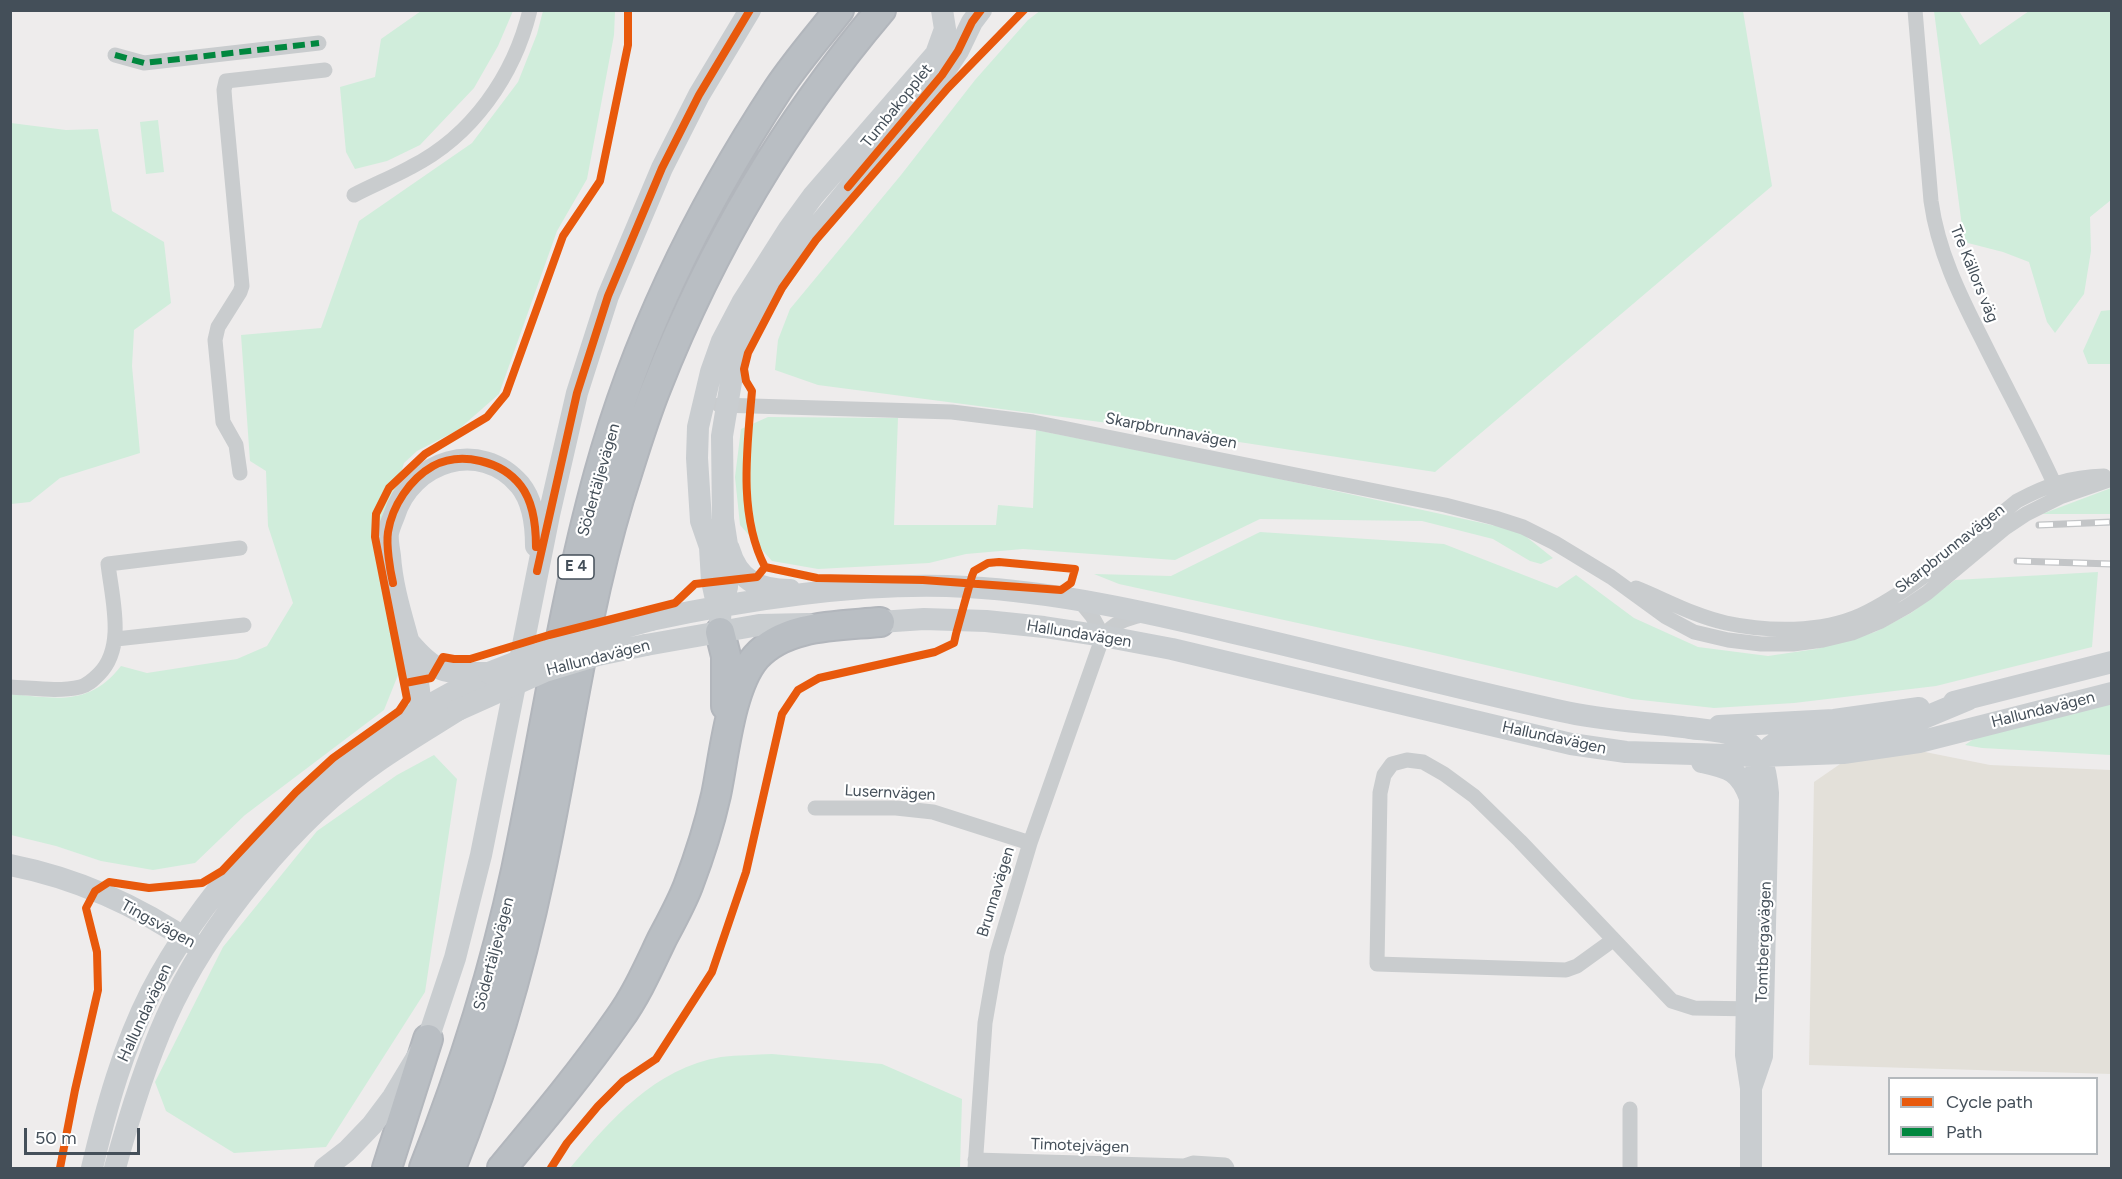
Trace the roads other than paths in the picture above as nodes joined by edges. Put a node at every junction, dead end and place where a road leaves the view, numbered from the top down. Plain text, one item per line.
1 (530, 10) edge
2 (750, 10) edge
3 (839, 10) edge
4 (881, 10) edge
5 (942, 10) edge
6 (981, 10) edge
7 (1915, 10) edge
8 (319, 43) dead end
9 (115, 55) dead end
10 (326, 70) dead end
11 (354, 195) dead end
12 (715, 405) junction
13 (240, 473) dead end
14 (2112, 477) edge
15 (2057, 490) junction
16 (701, 521) junction
17 (727, 545) junction
18 (240, 548) dead end
19 (537, 571) junction
20 (869, 588) junction
21 (1079, 600) junction
22 (1150, 613) junction
23 (680, 614) junction
24 (720, 619) junction
25 (879, 622) junction
26 (244, 625) dead end
27 (1102, 636) junction
28 (116, 639) junction
29 (409, 642) junction
30 (2112, 662) edge
31 (489, 673) junction
32 (10, 687) edge
33 (2112, 693) edge
34 (1969, 699) junction
35 (421, 709) junction
36 (1681, 727) junction
37 (408, 741) junction
38 (725, 741) junction
39 (1626, 752) junction
40 (1844, 753) junction
41 (1761, 756) junction
42 (1759, 795) junction
43 (815, 808) dead end
44 (1030, 843) junction
45 (10, 865) edge
46 (183, 936) junction
47 (1613, 940) junction
48 (203, 950) junction
49 (1754, 1009) junction
50 (428, 1039) junction
51 (1630, 1109) dead end
52 (975, 1164) edge
53 (1184, 1167) edge
54 (92, 1168) edge
55 (116, 1168) edge
56 (325, 1168) edge
57 (387, 1168) edge
58 (424, 1168) edge
59 (451, 1168) edge
60 (502, 1168) edge
61 (1227, 1168) edge
62 (1630, 1168) edge
63 (1750, 1168) edge

1 - 11 street
2 - 19 main road
3 - 58 highway, Södertäljevägen / E 4
4 - 59 highway, E 4
5 - 12 main road, Tumbakopplet
6 - 12 main road, Tumbakopplet
7 - 15 street, Tre Källors väg
8 - 9 street
10 - 13 street
12 - 15 street, Skarpbrunnavägen
12 - 16 main road, Tumbakopplet
12 - 17 main road, Tumbakopplet
14 - 15 street, Skarpbrunnavägen
16 - 23 main road, Tumbakopplet
16 - 24 main road, Tumbakopplet
17 - 20 main road
17 - 24 main road, Tumbakopplet
18 - 28 street
19 - 29 main road
19 - 50 main road
20 - 21 main road, Hallundavägen
20 - 24 main road, Hallundavägen
21 - 22 main road, Hallundavägen
21 - 27 street
22 - 27 street
22 - 36 main road, Hallundavägen
23 - 24 main road, Hallundavägen
23 - 31 main road, Hallundavägen, bridge
24 - 25 main road, Hallundavägen
24 - 37 main road, Hallundavägen, bridge
24 - 38 highway
25 - 27 main road, Hallundavägen
25 - 38 highway
26 - 28 street
27 - 39 main road, Hallundavägen
27 - 44 street, Brunnavägen
28 - 32 street
29 - 31 main road
29 - 35 main road
30 - 34 main road, Hallundavägen
31 - 35 main road, Hallundavägen
33 - 40 main road, Hallundavägen
34 - 36 main road, Hallundavägen
34 - 41 main road, Hallundavägen
35 - 37 main road
35 - 46 main road, Hallundavägen
36 - 41 main road, Hallundavägen
37 - 48 main road, Hallundavägen
38 - 60 highway
39 - 41 main road, Hallundavägen
39 - 42 main road
40 - 41 main road, Hallundavägen
40 - 42 main road, Tomtbergavägen
41 - 42 main road, Tomtbergavägen
42 - 49 main road, Tomtbergavägen
43 - 44 street, Lusernvägen
44 - 52 street, Brunnavägen
45 - 46 main road, Tingsvägen
46 - 48 main road, Tingsvägen
46 - 54 main road, Hallundavägen
47 - 47 street
47 - 49 street
48 - 55 main road, Hallundavägen
49 - 63 main road, Tomtbergavägen
50 - 56 main road
50 - 57 highway
51 - 62 street
52 - 53 street, Timotejvägen
53 - 61 street, Timotejvägen

